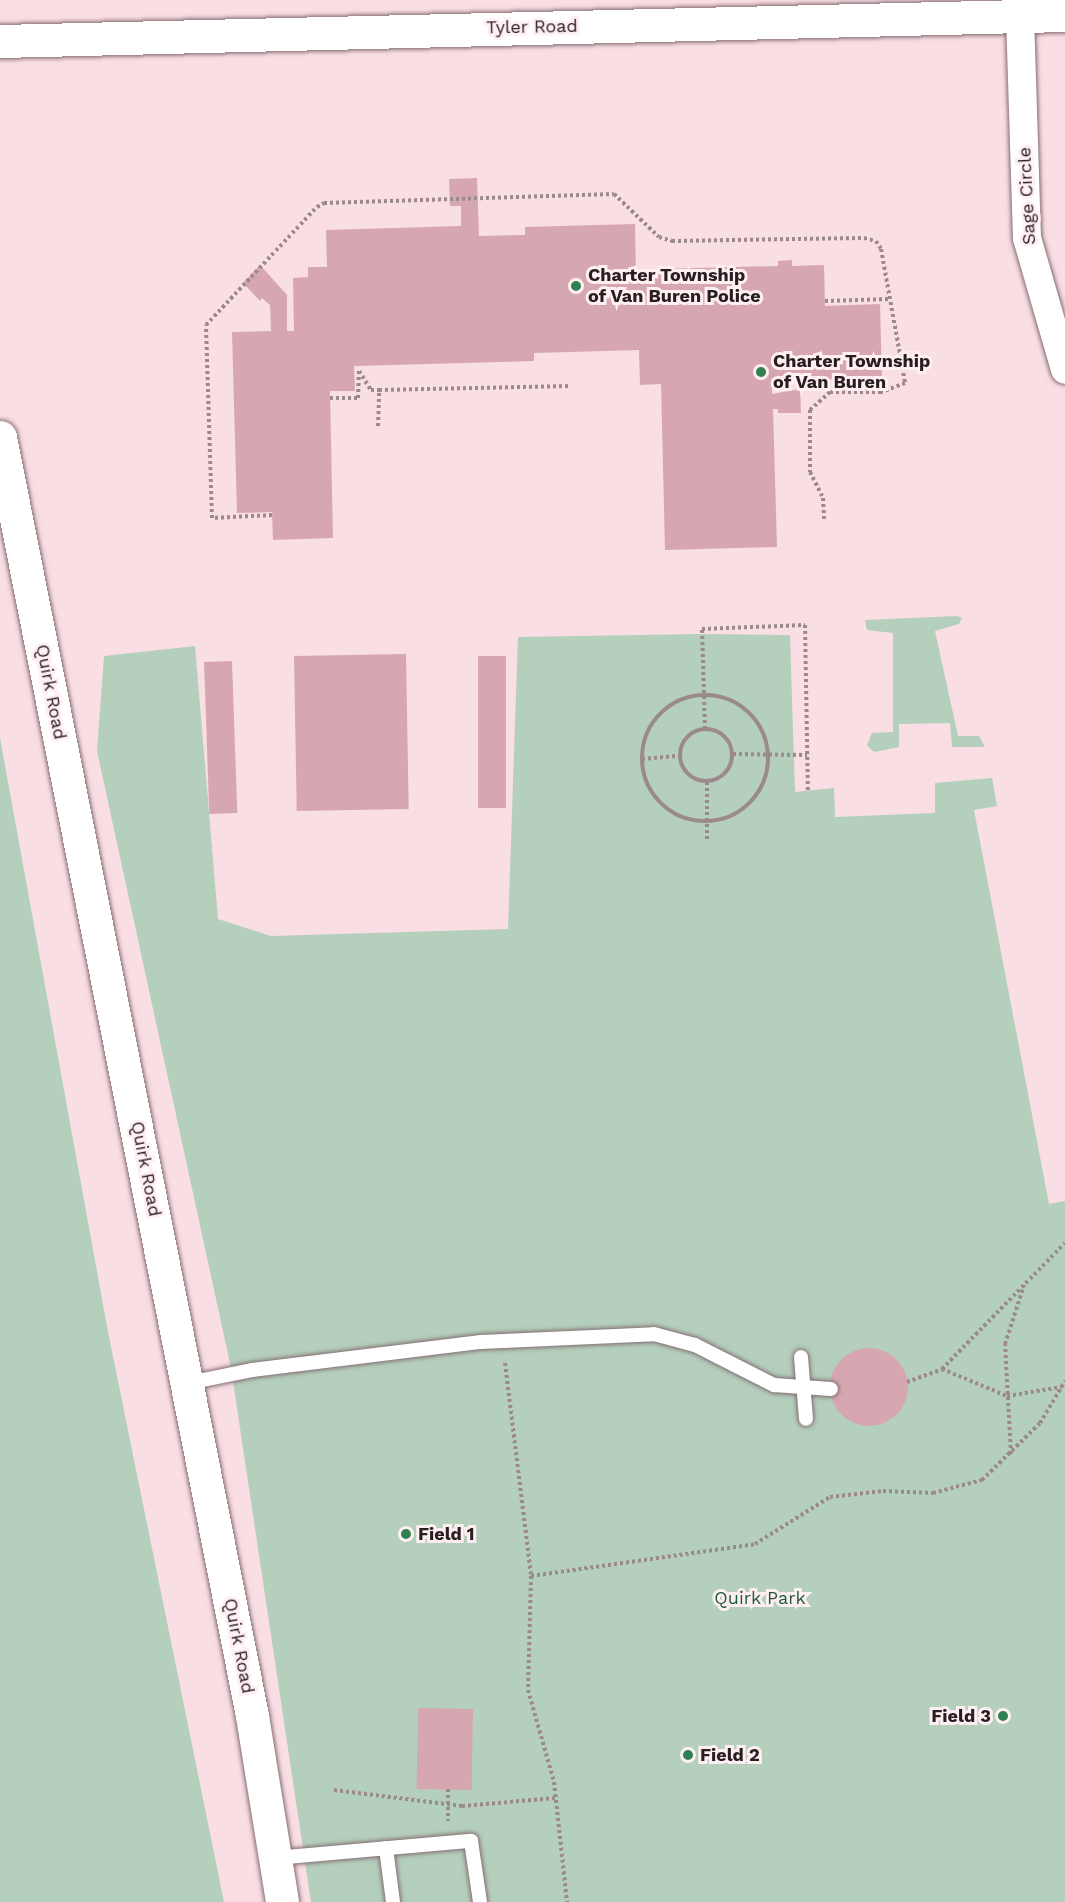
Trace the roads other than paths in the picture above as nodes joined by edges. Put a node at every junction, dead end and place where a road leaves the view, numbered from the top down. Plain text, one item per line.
1 (1065, 15) edge
2 (1020, 16) junction
3 (0, 41) edge
4 (1058, 330) edge
5 (1065, 370) edge
6 (0, 437) edge
7 (801, 1357) dead end
8 (188, 1383) junction
9 (803, 1387) junction
10 (831, 1389) dead end
11 (806, 1419) dead end
12 (386, 1848) junction
13 (275, 1858) junction
14 (282, 1902) edge
15 (393, 1902) edge
16 (480, 1902) edge

1 - 2 street, Tyler Road
2 - 3 street, Tyler Road
2 - 4 street, Sage Circle
4 - 5 street, Sage Circle
6 - 8 street, Quirk Road
7 - 9 lane
8 - 9 lane
8 - 13 street, Quirk Road
9 - 10 lane
9 - 11 lane
12 - 13 lane
12 - 15 lane
12 - 16 lane
13 - 14 street, Quirk Road

